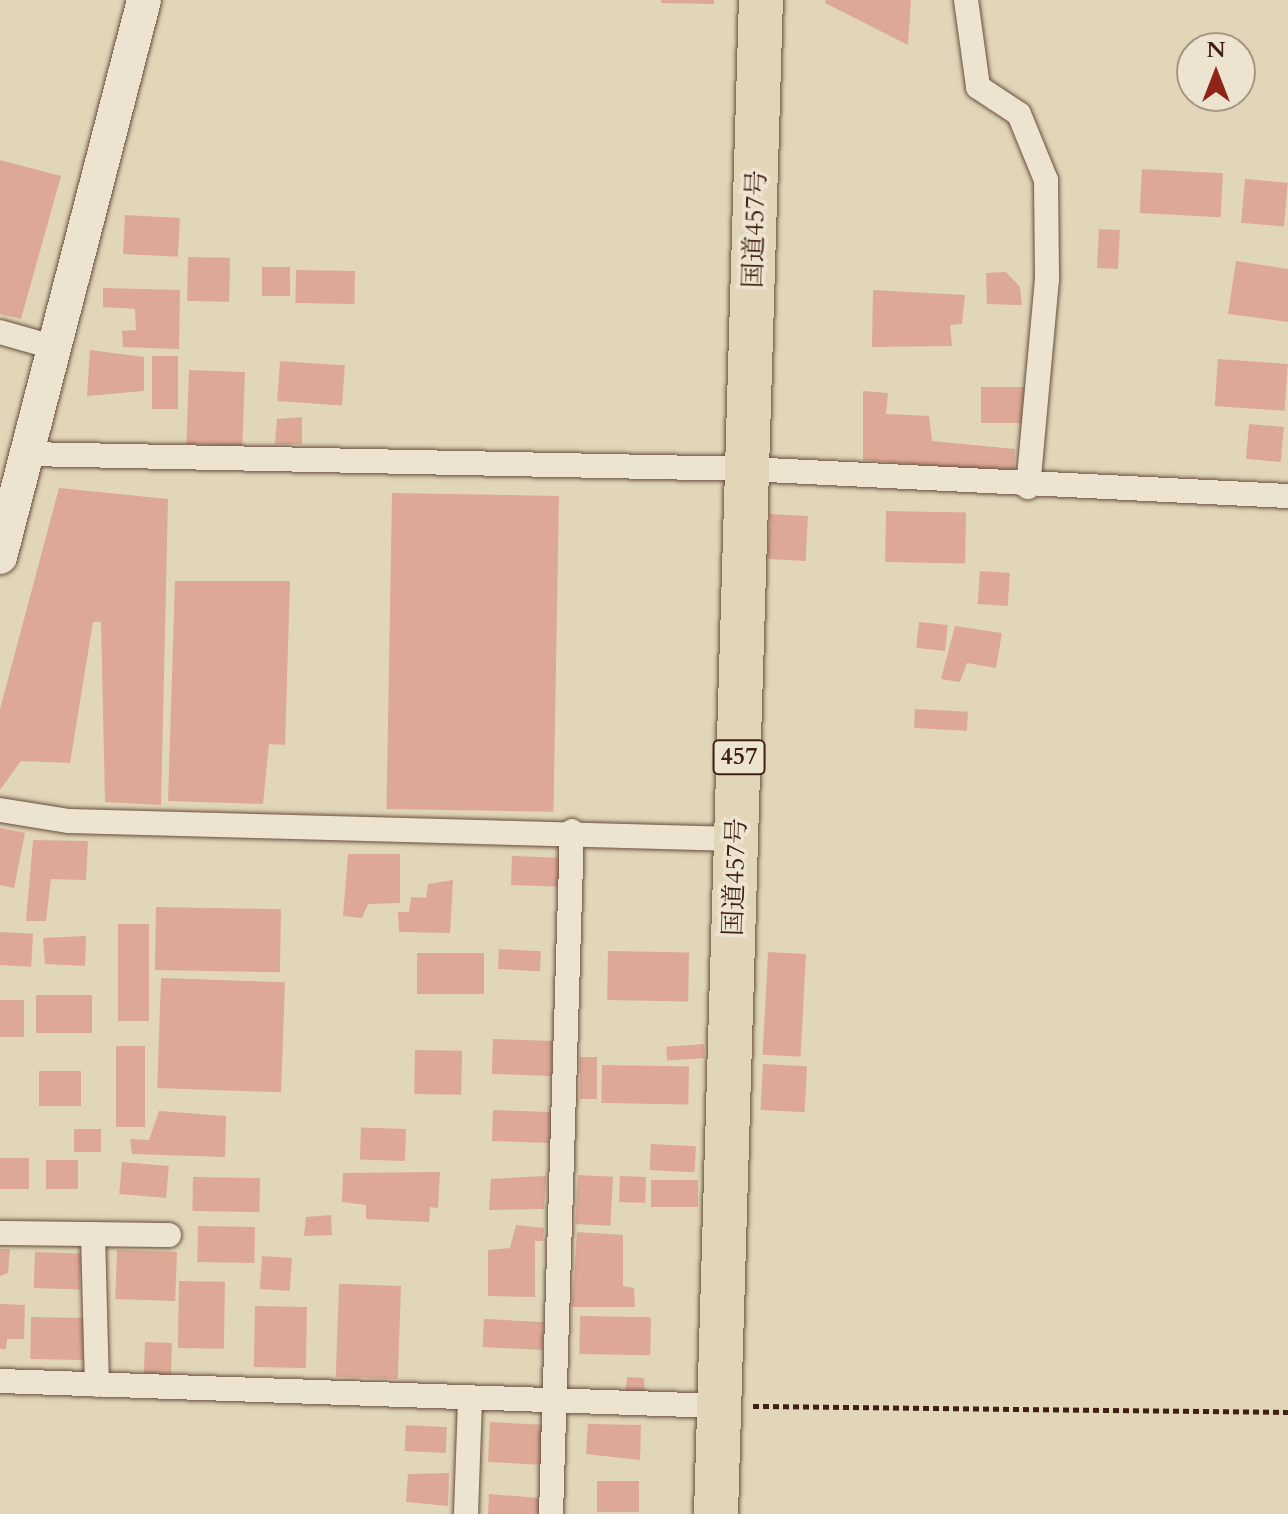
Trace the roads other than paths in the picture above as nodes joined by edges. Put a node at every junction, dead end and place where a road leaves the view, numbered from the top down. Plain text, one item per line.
1 (144, 0) edge
2 (761, 0) edge
3 (966, 0) edge
4 (0, 332) edge
5 (56, 348) junction
6 (27, 454) junction
7 (747, 469) junction
8 (1028, 487) junction
9 (1288, 496) edge
10 (0, 557) edge
11 (0, 810) edge
12 (572, 831) junction
13 (736, 839) junction
14 (0, 1233) edge
15 (93, 1234) junction
16 (169, 1235) dead end
17 (0, 1381) edge
18 (97, 1385) junction
19 (470, 1398) junction
20 (553, 1401) junction
21 (719, 1406) junction
22 (466, 1514) edge
23 (551, 1514) edge
24 (716, 1514) edge

1 - 5 street
2 - 7 highway, 国道457号 / 457
3 - 8 street
4 - 5 street
5 - 6 street
6 - 7 street
6 - 10 street
7 - 8 street
7 - 13 highway, 国道457号 / 457
8 - 9 street
11 - 12 street
12 - 13 street
12 - 20 street
13 - 21 highway, 国道457号 / 457
14 - 15 street
15 - 16 street
15 - 18 street
17 - 18 street
18 - 19 street
19 - 20 street
19 - 22 street
20 - 21 street
20 - 23 street
21 - 24 highway, 国道457号 / 457

